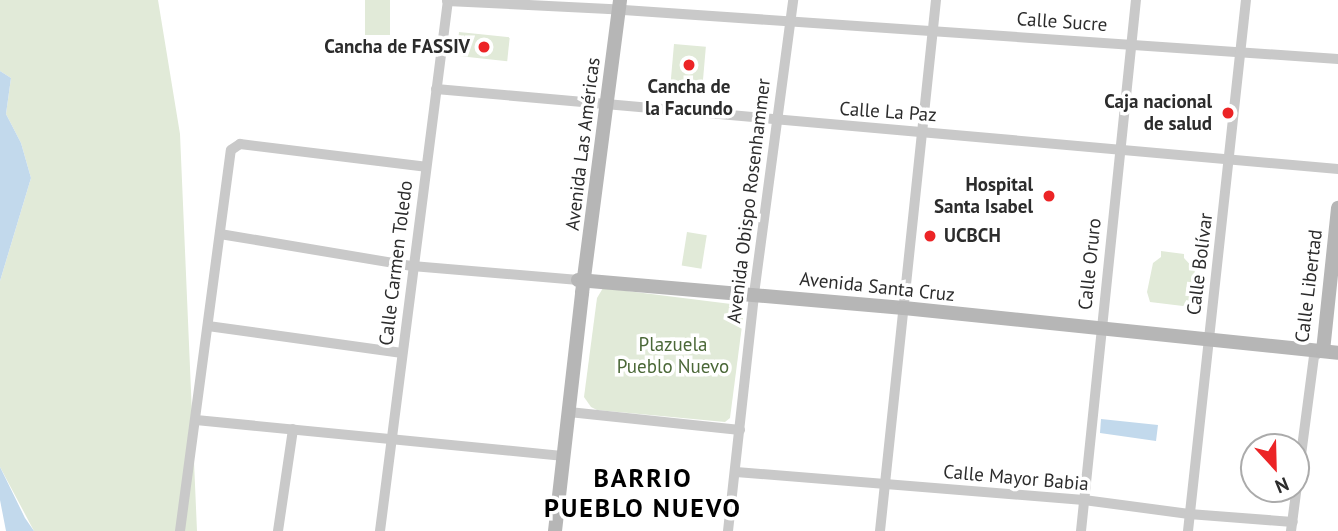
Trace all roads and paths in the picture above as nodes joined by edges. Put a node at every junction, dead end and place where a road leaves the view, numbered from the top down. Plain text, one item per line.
1 (793, 0) edge
2 (936, 0) edge
3 (1136, 0) edge
4 (1246, 0) edge
5 (447, 1) edge
6 (615, 5) edge
7 (789, 24) junction
8 (933, 30) junction
9 (1131, 44) junction
10 (1241, 54) junction
11 (1338, 59) edge
12 (436, 89) junction
13 (603, 103) junction
14 (777, 121) junction
15 (921, 132) junction
16 (1121, 148) junction
17 (1230, 157) junction
18 (426, 167) junction
19 (1338, 169) edge
20 (1338, 208) edge
21 (220, 234) junction
22 (412, 266) junction
23 (582, 284) junction
24 (754, 294) junction
25 (904, 308) junction
26 (208, 326) junction
27 (1101, 328) junction
28 (1209, 340) junction
29 (1331, 352) edge
30 (402, 354) junction
31 (569, 412) junction
32 (196, 420) junction
33 (293, 429) junction
34 (740, 430) junction
35 (391, 439) junction
36 (564, 456) junction
37 (736, 472) junction
38 (884, 485) junction
39 (1084, 500) junction
40 (1189, 514) junction
41 (1292, 527) edge
42 (180, 531) edge
43 (278, 531) edge
44 (380, 531) edge
45 (555, 531) edge
46 (728, 531) edge
47 (880, 531) edge
48 (1081, 531) edge
49 (1188, 531) edge

1 - 7 street, Avenida Obispo Rosenhammer
2 - 8 street
3 - 9 street, Calle Oruro
4 - 10 street, Calle Bolívar
5 - 6 street, Calle Sucre
5 - 12 street, Calle Carmen Toledo
6 - 7 street, Calle Sucre
6 - 13 main road, Avenida Las Américas
7 - 8 street, Calle Sucre
7 - 14 street, Avenida Obispo Rosenhammer
8 - 9 street, Calle Sucre
8 - 15 street
9 - 10 street, Calle Sucre
9 - 16 street, Calle Oruro
10 - 11 street, Calle Sucre
10 - 17 street, Calle Bolívar
12 - 13 street, Calle La Paz
12 - 18 street, Calle Carmen Toledo
13 - 14 street, Calle La Paz
13 - 23 main road, Avenida Las Américas
14 - 15 street, Calle La Paz
14 - 24 street, Avenida Obispo Rosenhammer
15 - 16 street, Calle La Paz
15 - 25 street
16 - 17 street, Calle La Paz
16 - 27 street, Calle Oruro
17 - 19 street, Calle La Paz
17 - 28 street, Calle Bolívar
18 - 21 street
18 - 22 street, Calle Carmen Toledo
20 - 29 main road, Calle Libertad
21 - 22 street, Avenida Santa Cruz
21 - 26 street
22 - 23 street, Avenida Santa Cruz
22 - 30 street, Calle Carmen Toledo
23 - 24 main road, Avenida Santa Cruz
23 - 31 main road, Avenida Las Américas
24 - 25 main road, Avenida Santa Cruz
24 - 34 street, Avenida Obispo Rosenhammer
25 - 27 main road, Avenida Santa Cruz
25 - 38 street
26 - 30 street
26 - 32 street
27 - 28 main road, Avenida Santa Cruz
27 - 39 street, Calle Oruro
28 - 29 main road, Avenida Santa Cruz
28 - 40 street, Calle Bolívar
29 - 41 street, Calle Libertad
30 - 35 street, Calle Carmen Toledo
31 - 34 street
31 - 36 main road, Avenida Las Américas
32 - 33 street
32 - 42 street
33 - 35 street
33 - 43 street
34 - 37 street, Avenida Obispo Rosenhammer
35 - 36 street
35 - 44 street, Calle Carmen Toledo
36 - 45 main road, Avenida Las Américas
37 - 38 street, Calle Mayor Babia
37 - 46 street, Avenida Obispo Rosenhammer
38 - 39 street, Calle Mayor Babia
38 - 47 street
39 - 40 street, Calle Mayor Babia
39 - 48 street, Calle Oruro
40 - 41 street, Calle Mayor Babia
40 - 49 street, Calle Bolívar

